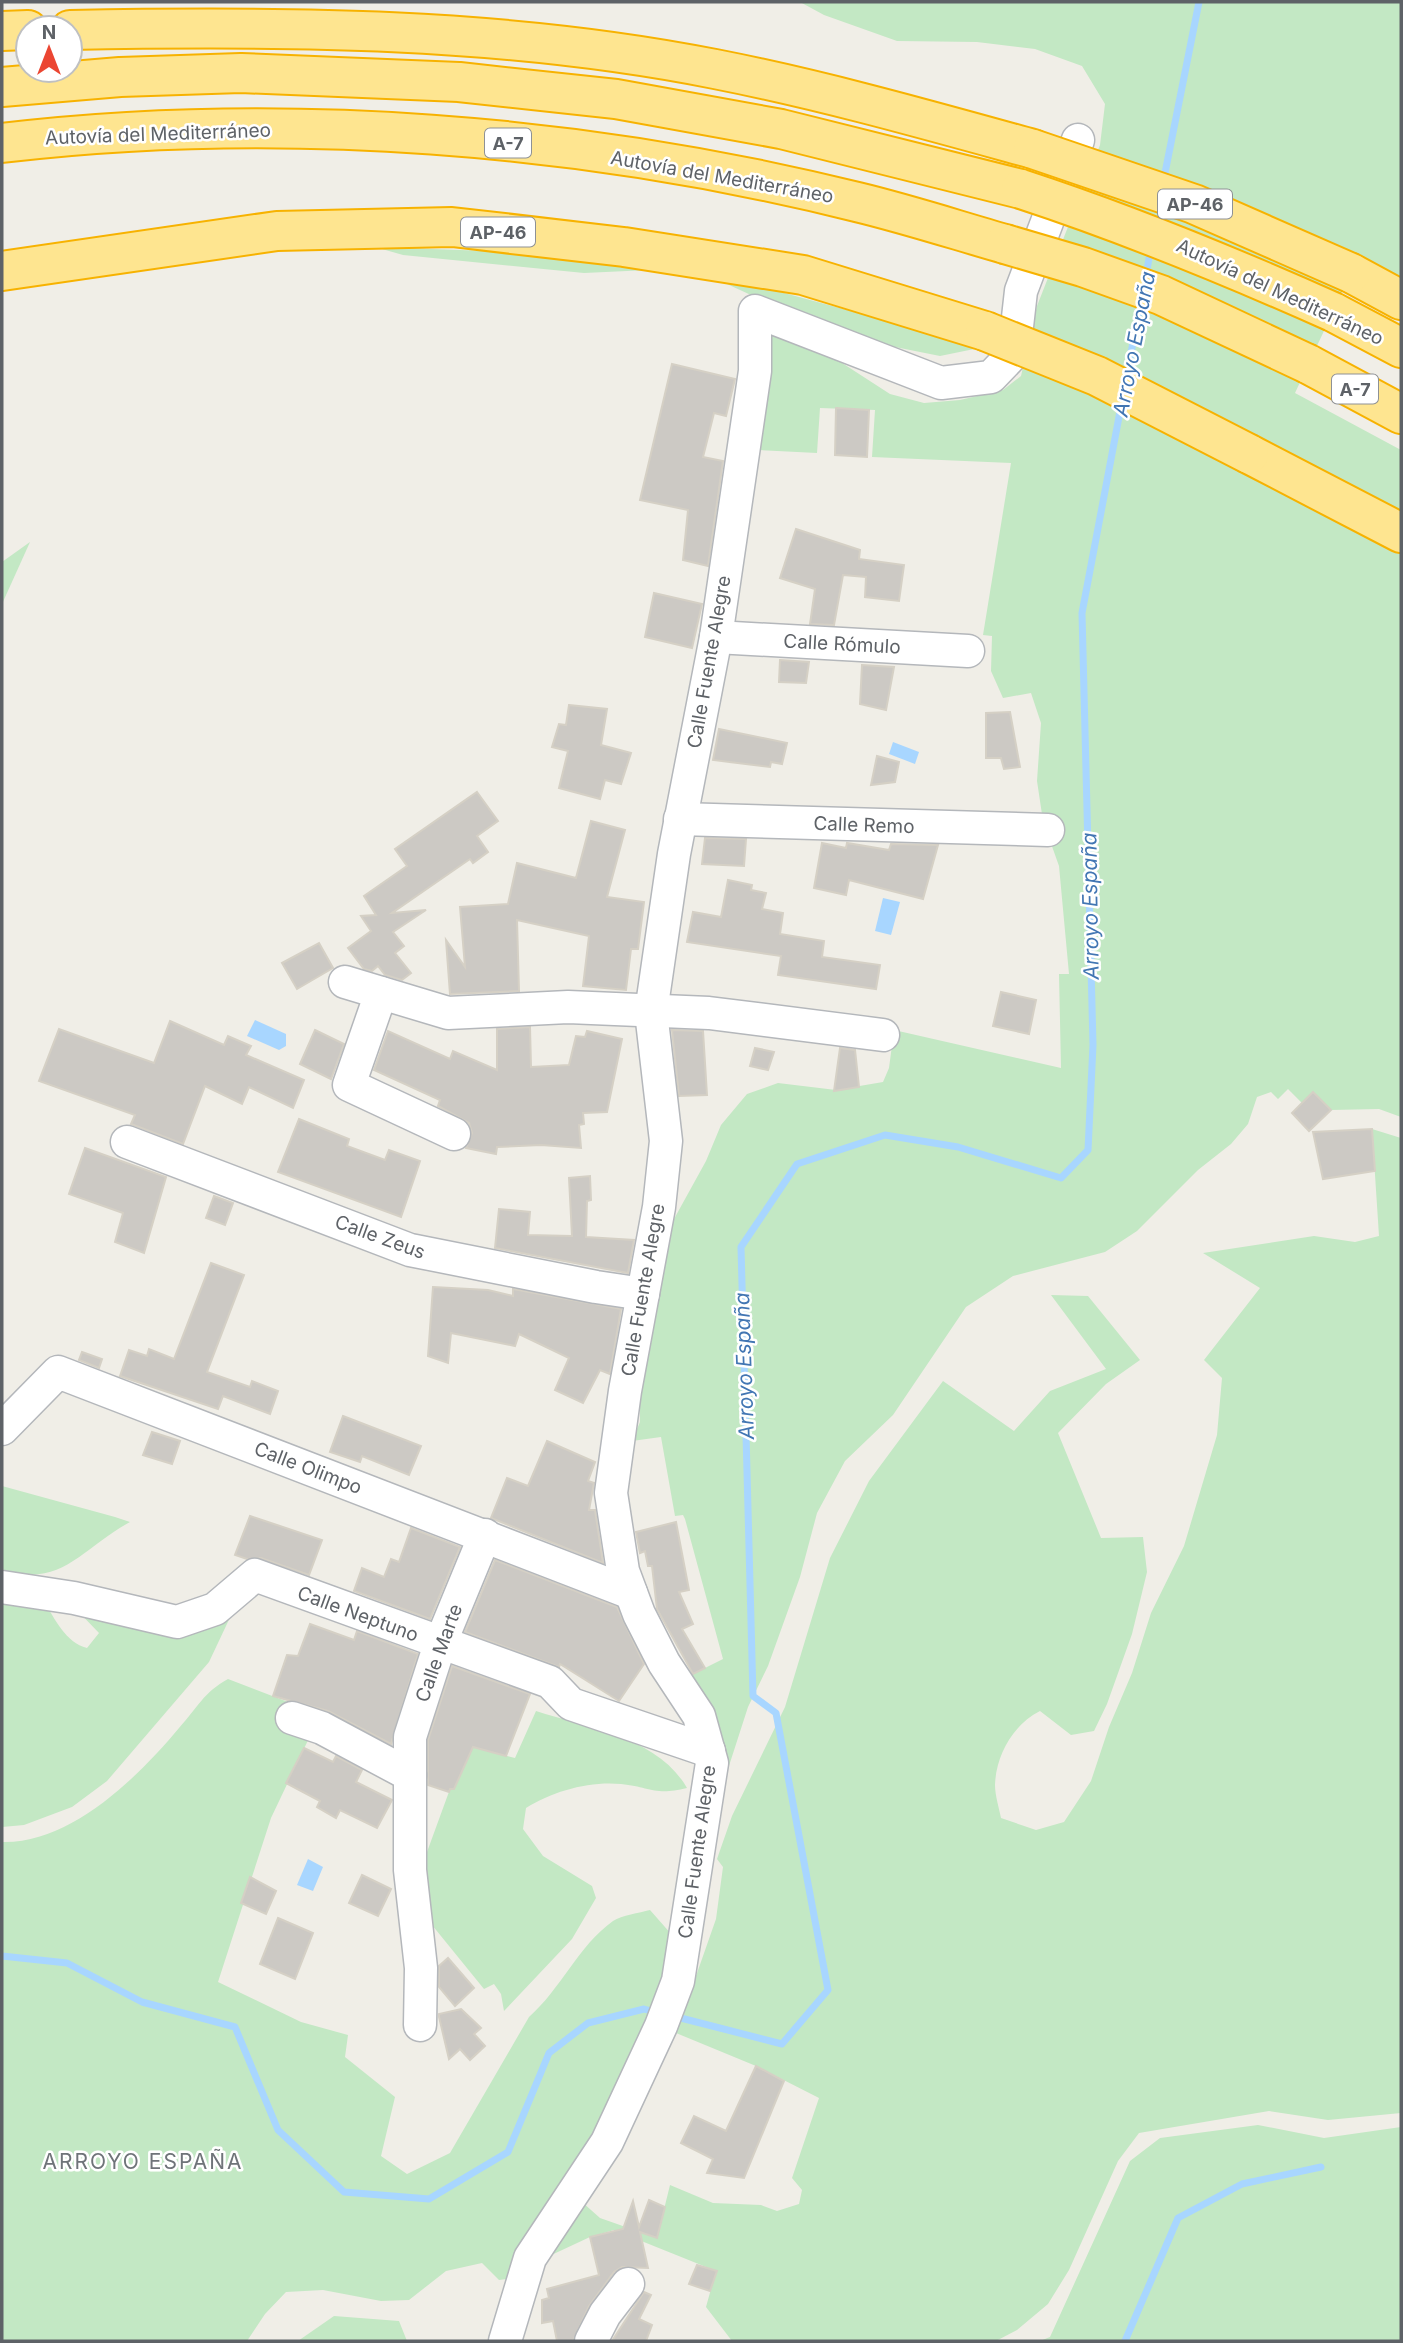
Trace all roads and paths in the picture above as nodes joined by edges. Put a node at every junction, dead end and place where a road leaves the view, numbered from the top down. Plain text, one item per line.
1 (84, 30) edge
2 (2, 87) edge
3 (1078, 140) dead end
4 (2, 143) edge
5 (2, 271) edge
6 (1401, 300) edge
7 (1401, 348) edge
8 (1401, 414) edge
9 (1401, 533) edge
10 (716, 637) junction
11 (968, 651) dead end
12 (680, 819) junction
13 (1048, 831) dead end
14 (345, 982) dead end
15 (381, 993) junction
16 (651, 1012) junction
17 (883, 1035) dead end
18 (454, 1134) dead end
19 (127, 1142) dead end
20 (643, 1294) junction
21 (2, 1429) edge
22 (485, 1535) junction
23 (2, 1587) edge
24 (631, 1593) junction
25 (440, 1644) junction
26 (292, 1718) dead end
27 (709, 1751) junction
28 (410, 1775) junction
29 (420, 2025) dead end
30 (628, 2284) dead end
31 (509, 2340) edge
32 (591, 2341) edge

1 - 6 highway, AP-46, bridge
2 - 7 highway, Autovía del Mediterráneo, bridge
3 - 10 street, Calle Fuente Alegre
4 - 8 highway, Autovía del Mediterráneo / A-7, bridge
5 - 9 highway, AP-46, bridge
10 - 11 street, Calle Rómulo
10 - 12 street, Calle Fuente Alegre
12 - 13 street, Calle Remo
12 - 16 street, Calle Fuente Alegre
14 - 15 street
15 - 16 street
15 - 18 street
16 - 17 street
16 - 20 street, Calle Fuente Alegre
19 - 20 street, Calle Zeus
20 - 24 street, Calle Fuente Alegre
21 - 22 street, Calle Olimpo
22 - 24 street, Calle Olimpo
22 - 25 street, Calle Marte
23 - 25 street, Calle Neptuno
24 - 27 street, Calle Fuente Alegre
25 - 27 street, Calle Neptuno
25 - 28 street, Calle Marte
26 - 28 street
27 - 31 street, Calle Fuente Alegre
28 - 29 street, Calle Marte
30 - 32 street

